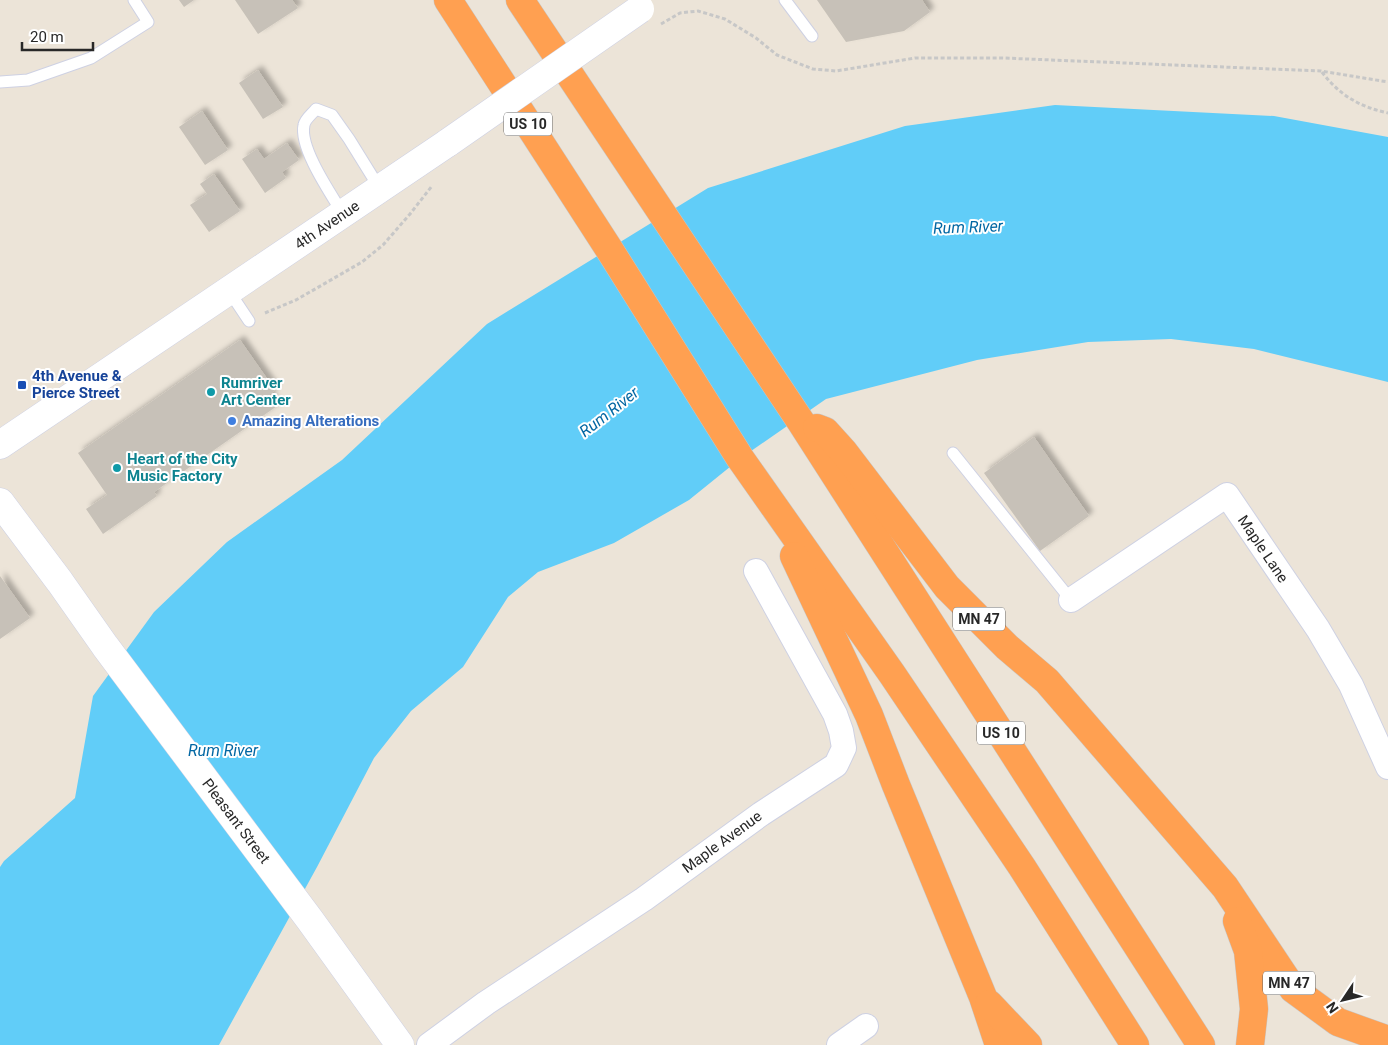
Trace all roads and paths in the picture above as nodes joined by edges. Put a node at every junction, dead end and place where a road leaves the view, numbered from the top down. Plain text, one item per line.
1 (134, 0) edge
2 (448, 0) edge
3 (520, 0) edge
4 (785, 0) edge
5 (651, 11) edge
6 (812, 36) dead end
7 (1321, 71) junction
8 (0, 82) edge
9 (1388, 82) edge
10 (1388, 113) edge
11 (434, 184) dead end
12 (380, 189) junction
13 (343, 214) junction
14 (229, 291) junction
15 (249, 321) joint
16 (802, 422) junction
17 (0, 445) edge
18 (954, 453) dead end
19 (771, 499) junction
20 (0, 502) edge
21 (756, 570) dead end
22 (1071, 600) joint
23 (1388, 767) edge
24 (1225, 886) junction
25 (983, 997) junction
26 (866, 1026) dead end
27 (1388, 1040) edge
28 (400, 1045) edge
29 (429, 1045) edge
30 (839, 1045) edge
31 (1000, 1045) edge
32 (1028, 1045) edge
33 (1135, 1045) edge
34 (1201, 1045) edge
35 (1250, 1045) edge

1 - 8 lane
2 - 19 highway, US 10
3 - 16 highway, US 10
4 - 6 lane
5 - 7 path
5 - 12 street, 4th Avenue, bridge
7 - 9 path
7 - 10 path
11 - 15 path
12 - 13 street, 4th Avenue
12 - 13 lane
13 - 14 street, 4th Avenue
14 - 15 lane
14 - 17 street, 4th Avenue
16 - 24 highway, MN 47
16 - 34 highway, US 10
18 - 22 lane
19 - 25 highway
19 - 33 highway, US 10
20 - 28 street, Pleasant Street
21 - 29 street, Maple Avenue
22 - 23 street, Maple Lane
24 - 27 highway, MN 47
24 - 35 highway
25 - 31 highway
25 - 32 highway
26 - 30 street

